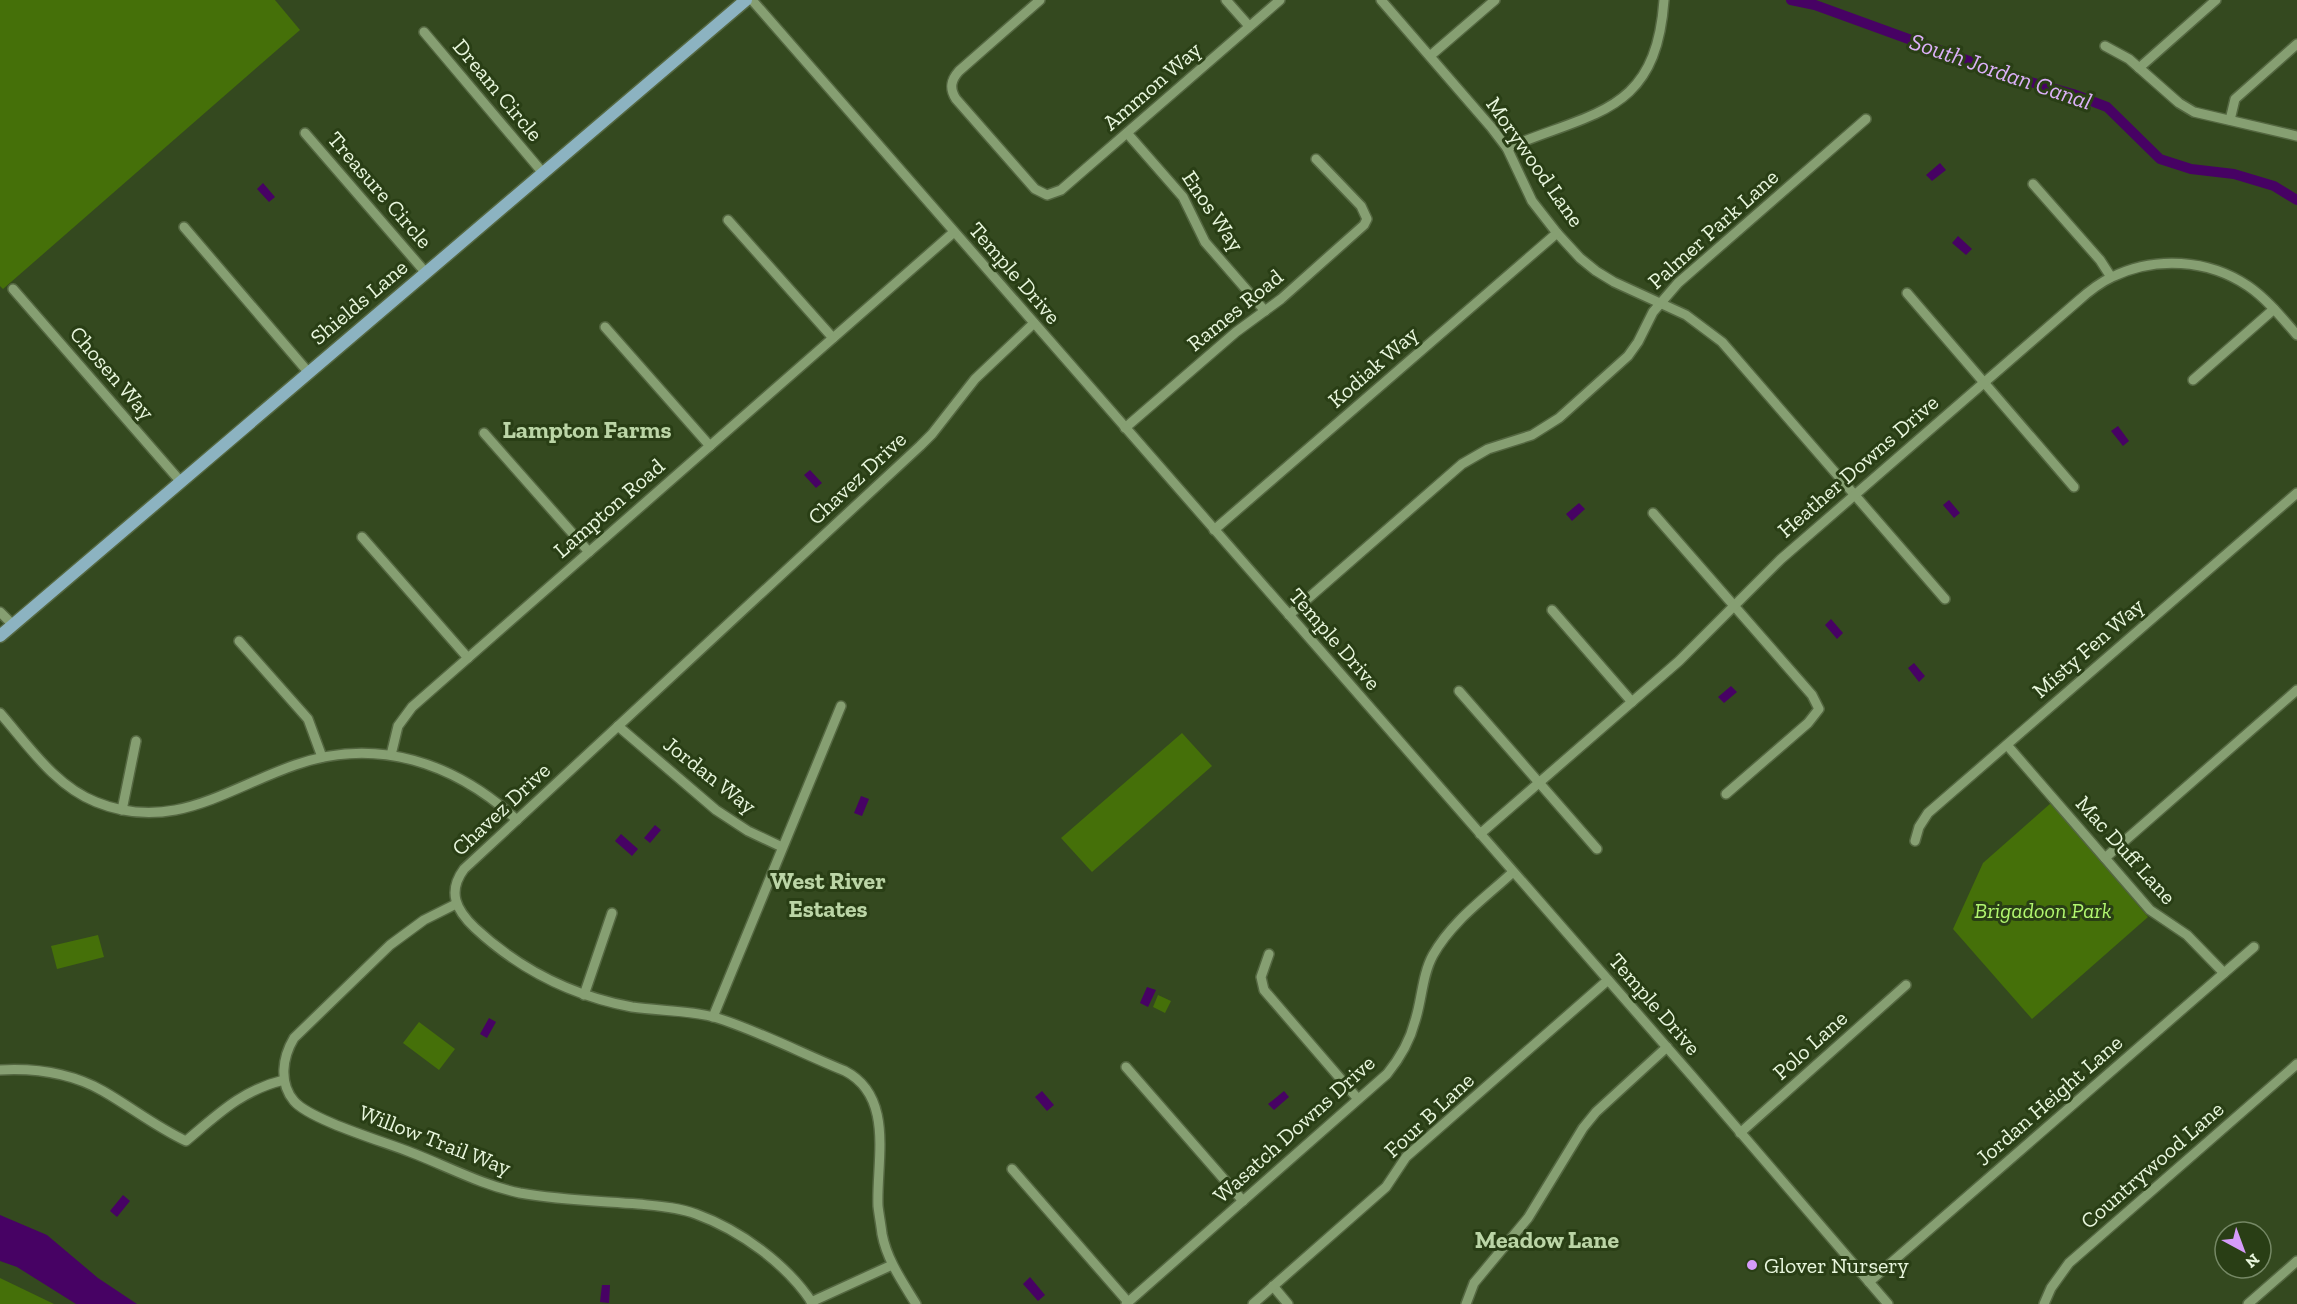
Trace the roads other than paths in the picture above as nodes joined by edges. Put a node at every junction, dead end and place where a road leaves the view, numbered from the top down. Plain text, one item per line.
1 (746, 0) edge
2 (752, 0) edge
3 (1040, 0) edge
4 (1226, 0) edge
5 (1280, 0) edge
6 (1381, 0) edge
7 (1495, 0) edge
8 (1664, 0) edge
9 (2216, 0) edge
10 (1249, 26) junction
11 (424, 32) dead end
12 (2297, 44) edge
13 (2105, 46) dead end
14 (1430, 56) junction
15 (2139, 68) junction
16 (1866, 119) dead end
17 (2230, 120) junction
18 (305, 133) dead end
19 (1127, 133) junction
20 (2297, 136) edge
21 (1507, 148) junction
22 (1316, 159) dead end
23 (543, 173) junction
24 (2033, 184) dead end
25 (728, 220) dead end
26 (184, 226) dead end
27 (954, 232) junction
28 (1557, 233) junction
29 (426, 273) junction
30 (2111, 278) junction
31 (13, 289) dead end
32 (1907, 293) dead end
33 (1660, 302) junction
34 (2274, 309) junction
35 (1265, 311) junction
36 (1034, 323) junction
37 (605, 327) dead end
38 (2297, 335) edge
39 (833, 338) junction
40 (309, 373) junction
41 (2193, 380) dead end
42 (1984, 382) junction
43 (1125, 428) junction
44 (484, 433) dead end
45 (710, 446) junction
46 (181, 482) junction
47 (2074, 487) dead end
48 (2297, 493) edge
49 (1855, 495) junction
50 (1653, 513) dead end
51 (1215, 530) junction
52 (362, 537) dead end
53 (589, 552) junction
54 (1946, 599) dead end
55 (1734, 606) junction
56 (1552, 610) dead end
57 (0, 612) edge
58 (1289, 615) junction
59 (13, 625) junction
60 (0, 636) edge
61 (239, 641) dead end
62 (468, 657) junction
63 (2297, 690) edge
64 (1459, 691) dead end
65 (1632, 702) junction
66 (841, 706) dead end
67 (0, 713) edge
68 (618, 726) junction
69 (136, 741) dead end
70 (2007, 745) junction
71 (391, 755) junction
72 (322, 757) junction
73 (1539, 783) junction
74 (1726, 794) dead end
75 (122, 810) junction
76 (517, 820) junction
77 (1480, 834) junction
78 (1915, 841) dead end
79 (782, 846) junction
80 (1597, 849) dead end
81 (2105, 858) junction
82 (1514, 872) junction
83 (456, 904) junction
84 (612, 913) dead end
85 (2254, 947) dead end
86 (1269, 954) dead end
87 (2224, 973) junction
88 (1608, 980) junction
89 (1906, 985) dead end
90 (584, 995) junction
91 (713, 1017) junction
92 (1667, 1047) junction
93 (2297, 1064) edge
94 (1126, 1067) dead end
95 (0, 1070) edge
96 (284, 1080) junction
97 (1358, 1099) junction
98 (1740, 1133) junction
99 (1012, 1169) dead end
100 (1243, 1201) junction
101 (2297, 1261) edge
102 (892, 1265) junction
103 (1869, 1282) junction
104 (1273, 1286) junction
105 (812, 1303) edge
106 (1127, 1303) edge
107 (916, 1304) edge
108 (1253, 1304) edge
109 (1288, 1304) edge
110 (1466, 1304) edge
111 (1888, 1304) edge
112 (2044, 1304) edge
113 (2248, 1304) edge

1 - 23 main road, Shields Lane
2 - 27 street, Temple Drive
3 - 19 street, Ammon Way
4 - 10 street
5 - 10 street, Ammon Way
6 - 14 street, Morywood Lane
7 - 14 street
8 - 21 street
9 - 15 street
10 - 19 street, Ammon Way
11 - 23 street, Dream Circle
12 - 17 street
13 - 15 street
14 - 21 street, Morywood Lane
15 - 17 street
16 - 33 street, Palmer Park Lane
17 - 20 street
18 - 29 street, Treasure Circle
19 - 35 street, Enos Way
21 - 28 street, Morywood Lane
22 - 35 street, Rames Road
23 - 29 main road, Shields Lane
24 - 30 street
25 - 39 street
26 - 40 street
27 - 36 street, Temple Drive
27 - 39 street, Lampton Road
28 - 33 street, Morywood Lane
28 - 51 street, Kodiak Way
29 - 40 main road, Shields Lane
30 - 34 street, Heather Downs Drive
30 - 42 street, Heather Downs Drive
31 - 46 street, Chosen Way
32 - 42 street
33 - 49 street, Morywood Lane
33 - 58 street, Palmer Park Lane
34 - 38 street, Heather Downs Drive
34 - 41 street
35 - 43 street, Rames Road
36 - 43 street, Temple Drive
36 - 68 street, Chavez Drive
37 - 45 street
39 - 45 street, Lampton Road
40 - 46 main road, Shields Lane
42 - 47 street
42 - 49 street, Heather Downs Drive
43 - 51 street, Temple Drive
44 - 53 street
45 - 53 street, Lampton Road
46 - 59 main road, Shields Lane
48 - 70 street, Misty Fen Way
49 - 54 street, Morywood Lane
49 - 55 street, Heather Downs Drive
50 - 55 street
51 - 58 street, Temple Drive
52 - 62 street
53 - 62 street, Lampton Road
55 - 65 street, Heather Downs Drive
55 - 74 street
56 - 65 street
57 - 59 street
58 - 77 street, Temple Drive
59 - 60 main road, Shields Lane
61 - 72 street
62 - 71 street, Lampton Road
63 - 81 street
64 - 73 street
65 - 73 street, Heather Downs Drive
66 - 79 street
67 - 75 street
68 - 76 street, Chavez Drive
68 - 79 street, Jordan Way
69 - 75 street
70 - 78 street, Misty Fen Way
70 - 81 street, Mac Duff Lane
71 - 72 street
71 - 76 street
72 - 75 street
73 - 77 street, Heather Downs Drive
73 - 80 street
76 - 83 street, Chavez Drive
77 - 82 street, Temple Drive
79 - 91 street
81 - 87 street, Mac Duff Lane
82 - 88 street, Temple Drive
82 - 97 street, Wasatch Downs Drive
83 - 90 street
83 - 96 street
84 - 90 street
85 - 87 street, Jordan Height Lane
86 - 97 street
87 - 103 street, Jordan Height Lane
88 - 92 street, Temple Drive
88 - 104 street, Four B Lane
89 - 98 street, Polo Lane
90 - 91 street
91 - 102 street
92 - 98 street, Temple Drive
92 - 110 street
93 - 112 street, Countrywood Lane
94 - 100 street
95 - 96 street
96 - 105 street, Willow Trail Way
97 - 100 street, Wasatch Downs Drive
98 - 103 street, Temple Drive
99 - 106 street
100 - 106 street, Wasatch Downs Drive
101 - 113 street
102 - 105 street
102 - 107 street
103 - 111 street, Temple Drive
104 - 108 street, Four B Lane
104 - 109 street

